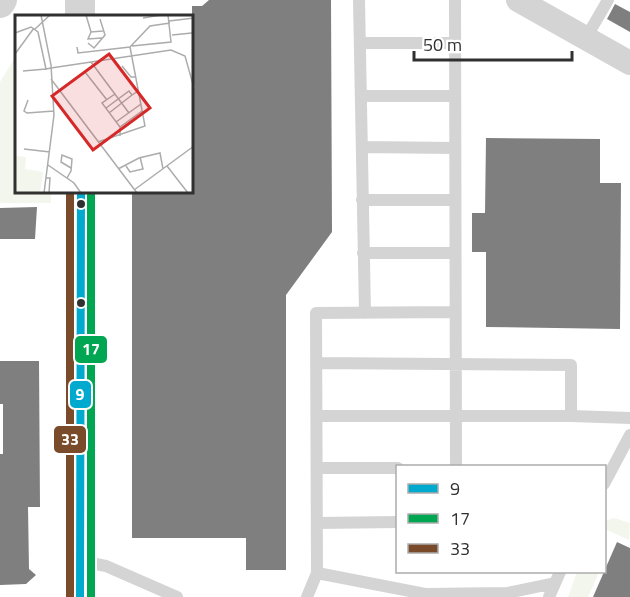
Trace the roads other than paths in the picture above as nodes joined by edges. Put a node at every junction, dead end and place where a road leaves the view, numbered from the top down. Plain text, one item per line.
1 (359, 0) edge
2 (455, 0) edge
3 (518, 0) edge
4 (608, 0) edge
5 (586, 39) junction
6 (454, 42) junction
7 (361, 43) junction
8 (630, 63) edge
9 (362, 96) junction
10 (454, 96) junction
11 (362, 147) junction
12 (454, 148) junction
13 (81, 194) edge
14 (362, 200) junction
15 (454, 200) junction
16 (363, 253) junction
17 (454, 253) junction
18 (454, 312) junction
19 (365, 313) junction
20 (316, 363) junction
21 (454, 363) junction
22 (317, 416) junction
23 (456, 416) junction
24 (571, 416) junction
25 (630, 418) edge
26 (630, 435) edge
27 (456, 465) edge
28 (317, 468) junction
29 (396, 468) edge
30 (606, 480) edge
31 (396, 522) edge
32 (317, 523) junction
33 (80, 561) junction
34 (317, 573) junction
35 (558, 577) edge
36 (80, 597) edge
37 (177, 597) edge
38 (307, 597) edge
39 (549, 597) edge

1 - 7 lane
2 - 6 lane
3 - 5 street
4 - 5 lane
5 - 8 street
6 - 7 lane
6 - 10 lane
7 - 9 lane
9 - 10 lane
9 - 11 lane
10 - 12 lane
11 - 12 lane
11 - 14 lane
12 - 15 lane
13 - 33 street
14 - 15 lane
14 - 16 lane
15 - 17 lane
16 - 17 lane
16 - 19 lane
17 - 18 lane
18 - 19 lane
18 - 21 lane
19 - 20 lane
20 - 21 lane
20 - 22 lane
21 - 23 lane
21 - 24 lane
22 - 23 lane
22 - 28 lane
23 - 24 lane
23 - 27 lane
24 - 25 lane
26 - 30 lane
28 - 29 lane
28 - 32 lane
31 - 32 lane
32 - 34 lane
33 - 36 street
33 - 37 lane
34 - 35 lane
34 - 38 lane
35 - 39 lane

